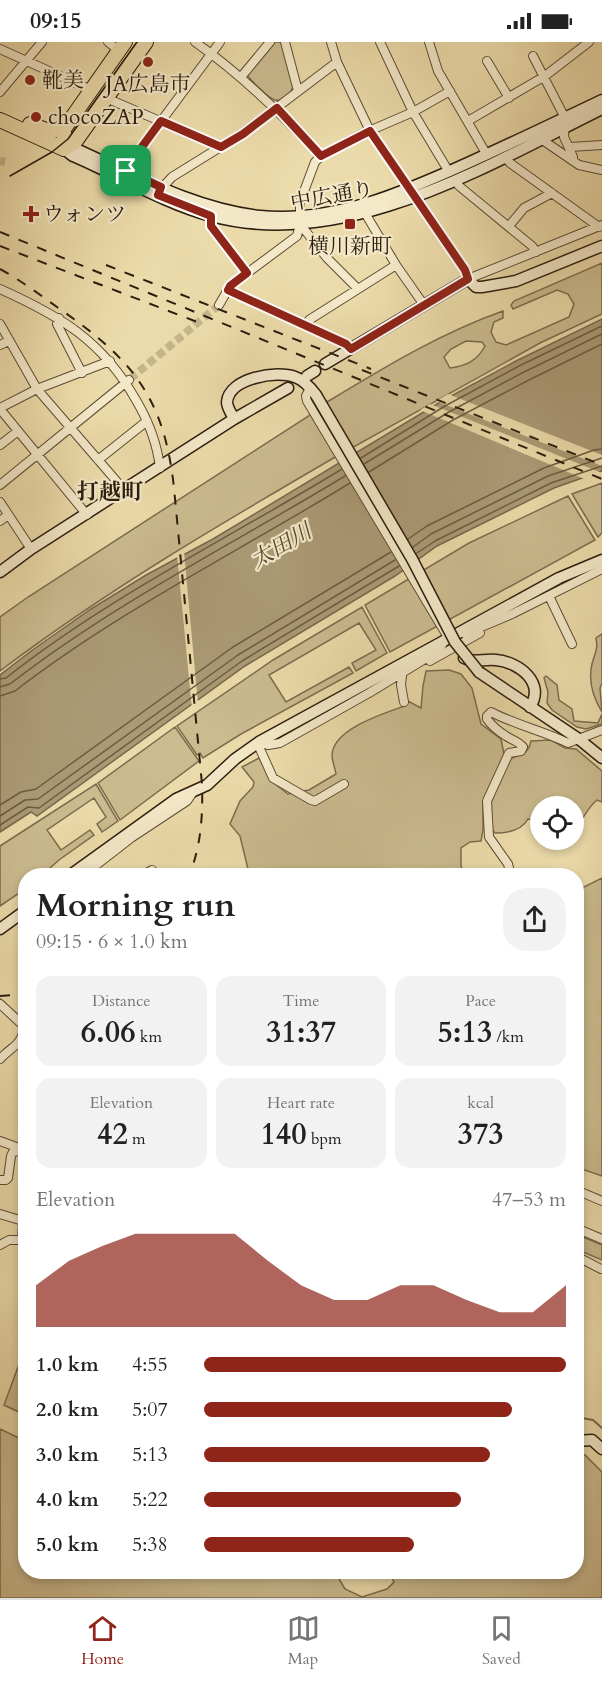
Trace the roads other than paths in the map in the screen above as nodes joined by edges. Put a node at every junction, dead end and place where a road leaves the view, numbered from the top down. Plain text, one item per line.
1 (42, 42) edge
2 (146, 42) edge
3 (195, 42) edge
4 (220, 42) edge
5 (270, 42) edge
6 (285, 42) edge
7 (330, 42) edge
8 (380, 42) edge
9 (429, 42) edge
10 (589, 42) edge
11 (117, 45) edge
12 (0, 49) edge
13 (211, 53) junction
14 (533, 56) dead end
15 (25, 61) junction
16 (487, 61) dead end
17 (337, 62) junction
18 (545, 76) junction
19 (241, 77) junction
20 (91, 90) junction
21 (298, 91) junction
22 (450, 91) junction
23 (0, 92) edge
24 (106, 98) junction
25 (509, 98) junction
26 (602, 100) edge
27 (277, 108) junction
28 (602, 109) edge
29 (413, 112) junction
30 (0, 118) edge
31 (161, 121) junction
32 (468, 121) junction
33 (564, 123) junction
34 (64, 129) junction
35 (370, 131) junction
36 (541, 139) junction
37 (602, 145) edge
38 (221, 147) junction
39 (570, 147) junction
40 (64, 149) junction
41 (487, 154) junction
42 (321, 156) junction
43 (505, 157) junction
44 (573, 160) junction
45 (602, 170) edge
46 (126, 171) junction
47 (452, 176) junction
48 (160, 191) junction
49 (413, 193) junction
50 (552, 193) junction
51 (365, 213) junction
52 (211, 216) junction
53 (299, 220) junction
54 (508, 226) junction
55 (600, 226) edge
56 (602, 246) edge
57 (536, 252) junction
58 (396, 265) junction
59 (247, 273) junction
60 (468, 279) junction
61 (358, 289) junction
62 (228, 290) junction
63 (1, 292) edge
64 (219, 305) tunnel mouth
65 (424, 305) junction
66 (59, 318) junction
67 (0, 324) edge
68 (307, 326) junction
69 (9, 341) junction
70 (0, 345) edge
71 (351, 349) junction
72 (110, 361) junction
73 (324, 364) dead end
74 (82, 373) junction
75 (128, 381) junction
76 (288, 388) dead end
77 (37, 389) junction
78 (311, 394) junction
79 (0, 409) edge
80 (234, 419) junction
81 (147, 421) junction
82 (70, 428) junction
83 (18, 431) junction
84 (0, 445) edge
85 (38, 455) junction
86 (98, 460) junction
87 (160, 468) junction
88 (0, 485) edge
89 (125, 491) junction
90 (0, 502) edge
91 (87, 514) junction
92 (8, 515) junction
93 (0, 521) edge
94 (31, 549) junction
95 (602, 560) edge
96 (602, 569) edge
97 (0, 572) edge
98 (549, 596) junction
99 (512, 614) junction
100 (451, 642) junction
101 (573, 644) dead end
102 (402, 676) junction
103 (369, 693) junction
104 (404, 702) dead end
105 (530, 707) junction
106 (602, 730) edge
107 (579, 740) junction
108 (259, 742) junction
109 (602, 758) edge
110 (344, 784) dead end
111 (106, 853) junction
112 (82, 868) edge
113 (90, 868) edge
114 (509, 868) edge
115 (18, 916) edge
116 (0, 928) edge
117 (0, 1004) edge
118 (18, 1021) edge
119 (18, 1043) edge
120 (0, 1059) edge
121 (0, 1141) edge
122 (18, 1147) edge
123 (18, 1151) edge
124 (0, 1180) edge
125 (584, 1194) edge
126 (602, 1202) edge
127 (0, 1214) edge
128 (18, 1219) edge
129 (584, 1231) edge
130 (601, 1238) edge
131 (18, 1240) edge
132 (0, 1245) edge
133 (584, 1260) edge
134 (601, 1269) edge
135 (584, 1441) edge
136 (602, 1449) edge

1 - 15 street
2 - 24 highway
3 - 13 street
4 - 13 street
5 - 19 street
6 - 21 street
7 - 17 street
8 - 29 street
9 - 22 street
10 - 18 street
11 - 20 highway
12 - 15 street
13 - 19 street
13 - 31 street
14 - 18 street
15 - 20 street
15 - 23 street
16 - 25 street
17 - 21 street
17 - 35 street
18 - 25 street
18 - 33 street
19 - 27 street
20 - 34 highway
21 - 27 street
22 - 29 street
22 - 32 street
24 - 31 street
24 - 40 highway
25 - 32 street
26 - 33 street
27 - 38 street
27 - 42 street
28 - 33 street
29 - 35 street
29 - 47 street
30 - 34 highway
30 - 40 highway
31 - 38 street
31 - 46 street
32 - 41 street
33 - 36 street
33 - 39 street
33 - 41 street
34 - 40 highway
35 - 42 street
35 - 49 street
36 - 43 street
36 - 44 street
37 - 39 street
38 - 48 street
39 - 44 street
40 - 46 street
40 - 48 street, 中広通り
41 - 47 street
42 - 53 street
43 - 47 street
43 - 50 street
44 - 45 street
46 - 48 street
47 - 49 street
47 - 54 street
48 - 52 street, 中広通り
48 - 53 street
49 - 51 street, 中広通り
49 - 53 street
49 - 60 street
50 - 54 street
50 - 55 street
51 - 53 street, 中広通り
51 - 58 street
52 - 53 street, 中広通り
52 - 59 street
53 - 59 street
53 - 61 street
54 - 57 street
55 - 57 street
56 - 60 street
57 - 60 street
58 - 61 street
58 - 65 street
59 - 62 street
60 - 65 street
61 - 68 street
62 - 64 street
62 - 68 street
63 - 66 street
65 - 71 street
66 - 72 street
66 - 74 street
67 - 69 street
68 - 71 street
69 - 70 street
69 - 77 street
71 - 73 street
72 - 74 street
72 - 75 street
74 - 77 street
75 - 81 street
75 - 82 street
76 - 80 street
77 - 79 street
77 - 82 street
78 - 80 street
78 - 100 street
78 - 105 street, bridge
79 - 83 street
80 - 87 street
81 - 86 street
81 - 87 street
82 - 85 street
82 - 86 street
83 - 84 street
83 - 85 street
85 - 88 street
85 - 91 street
86 - 89 street
87 - 89 street
89 - 91 street
90 - 92 street
91 - 94 street
92 - 93 street
92 - 94 street
94 - 97 street
95 - 100 street
96 - 98 street
98 - 99 street
98 - 101 street
99 - 100 street
99 - 102 street
100 - 103 street
100 - 105 street
100 - 108 street
102 - 103 street
102 - 104 street
103 - 108 street
105 - 107 street
106 - 107 street
107 - 109 street
107 - 114 street
108 - 110 street
108 - 111 street
111 - 112 street
111 - 113 street
115 - 116 street
117 - 118 street
119 - 120 street
121 - 122 street
123 - 124 street
125 - 126 street
127 - 128 street
129 - 130 street
131 - 132 street
133 - 134 street
135 - 136 street

